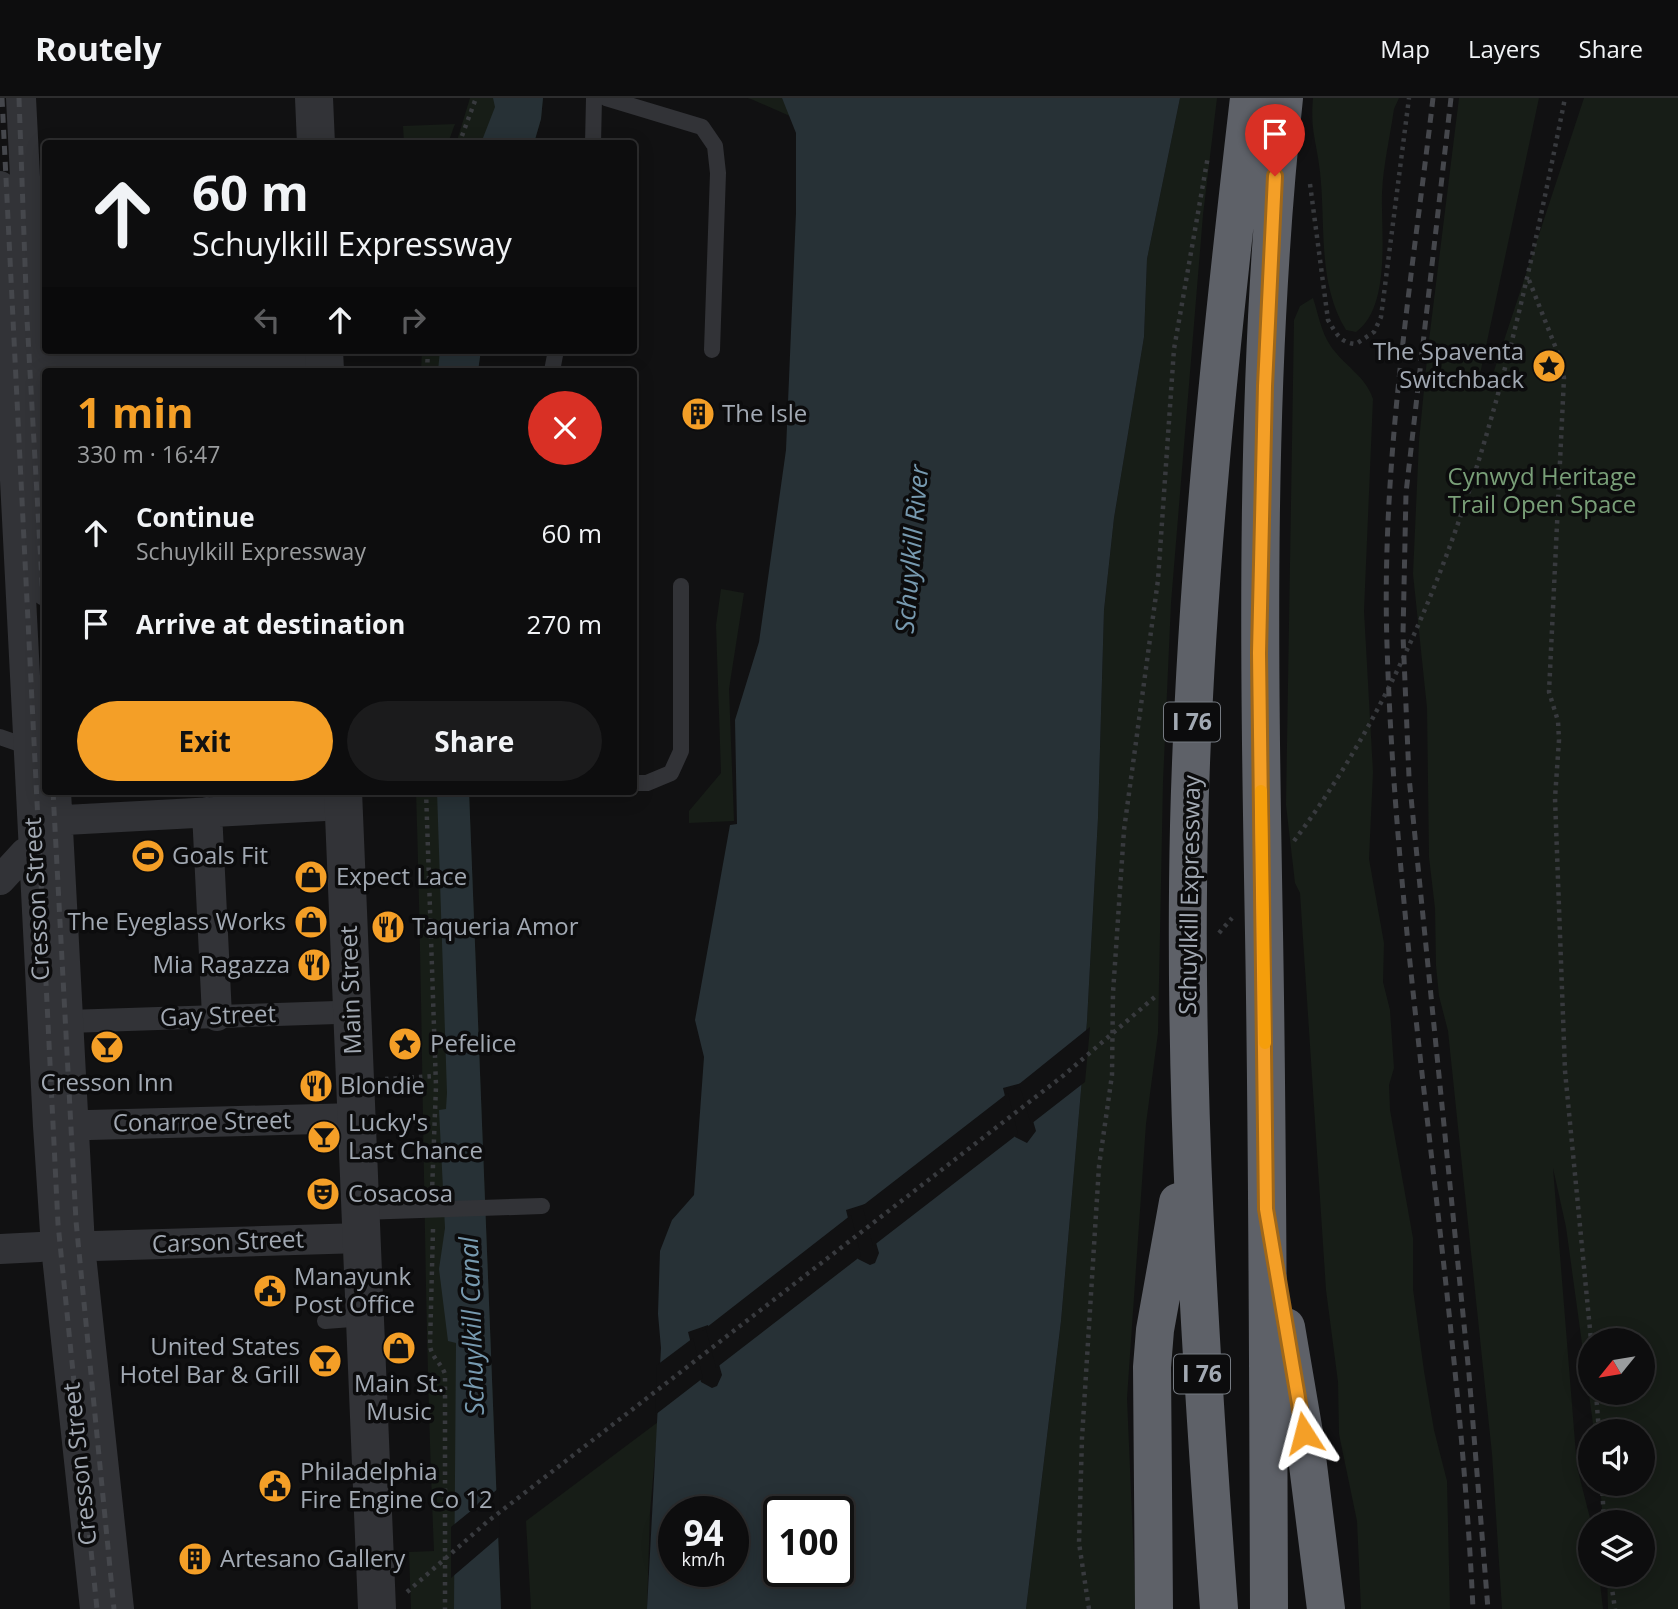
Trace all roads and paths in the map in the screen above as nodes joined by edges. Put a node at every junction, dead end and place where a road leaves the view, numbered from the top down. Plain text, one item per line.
1 (22, 98) edge
2 (314, 98) edge
3 (476, 98) edge
4 (594, 98) edge
5 (606, 98) edge
6 (1248, 98) edge
7 (1283, 98) edge
8 (1409, 98) edge
9 (1564, 98) edge
10 (316, 140) edge
11 (460, 140) edge
12 (593, 140) edge
13 (1209, 152) dead end
14 (1309, 173) dead end
15 (0, 187) edge
16 (1528, 279) junction
17 (712, 350) dead end
18 (325, 359) edge
19 (49, 368) dead end
20 (42, 509) edge
21 (681, 586) dead end
22 (0, 737) edge
23 (20, 744) dead end
24 (637, 783) edge
25 (56, 795) edge
26 (426, 795) edge
27 (343, 798) edge
28 (207, 812) junction
29 (65, 820) dead end
30 (25, 853) dead end
31 (1286, 853) dead end
32 (0, 880) edge
33 (0, 891) edge
34 (27, 904) dead end
35 (1235, 915) dead end
36 (1217, 934) dead end
37 (1164, 989) dead end
38 (352, 1012) junction
39 (218, 1016) junction
40 (83, 1020) dead end
41 (435, 1076) junction
42 (384, 1079) dead end
43 (356, 1118) junction
44 (89, 1125) dead end
45 (1190, 1138) junction
46 (542, 1206) dead end
47 (1266, 1209) junction
48 (435, 1211) junction
49 (361, 1225) junction
50 (94, 1246) dead end
51 (40, 1247) dead end
52 (0, 1249) edge
53 (365, 1318) junction
54 (326, 1321) dead end
55 (1590, 1328) edge
56 (1612, 1587) edge
57 (388, 1604) edge
58 (95, 1609) edge
59 (119, 1609) edge
60 (445, 1609) edge
61 (1089, 1609) edge
62 (1154, 1609) edge
63 (1219, 1609) edge
64 (1269, 1609) edge
65 (1326, 1609) edge
66 (1615, 1609) edge

1 - 20 street
2 - 10 street
3 - 11 path
4 - 12 lane
5 - 17 lane
6 - 45 highway, Schuylkill Expressway / I 76
7 - 47 highway
8 - 14 path
9 - 16 path
13 - 61 path
15 - 58 street, Cresson Street
16 - 31 path
16 - 55 path
18 - 19 street
21 - 24 lane
22 - 23 lane
25 - 59 street, Cresson Street
26 - 41 path
27 - 28 street
27 - 38 street, Main Street
28 - 29 street
28 - 39 street
30 - 32 street
33 - 34 street
35 - 36 path
37 - 57 path
38 - 39 street, Gay Street
38 - 43 street, Main Street
39 - 40 street, Gay Street
41 - 42 path
41 - 48 path
43 - 44 street, Conarroe Street
43 - 49 street, Main Street
45 - 62 highway
45 - 63 highway, Schuylkill Expressway / I 76
46 - 48 lane
47 - 64 highway
47 - 65 highway
48 - 49 lane
48 - 60 path
49 - 50 street, Carson Street
49 - 53 street, Main Street
51 - 52 street
53 - 54 lane
53 - 57 street, Main Street
56 - 66 path

